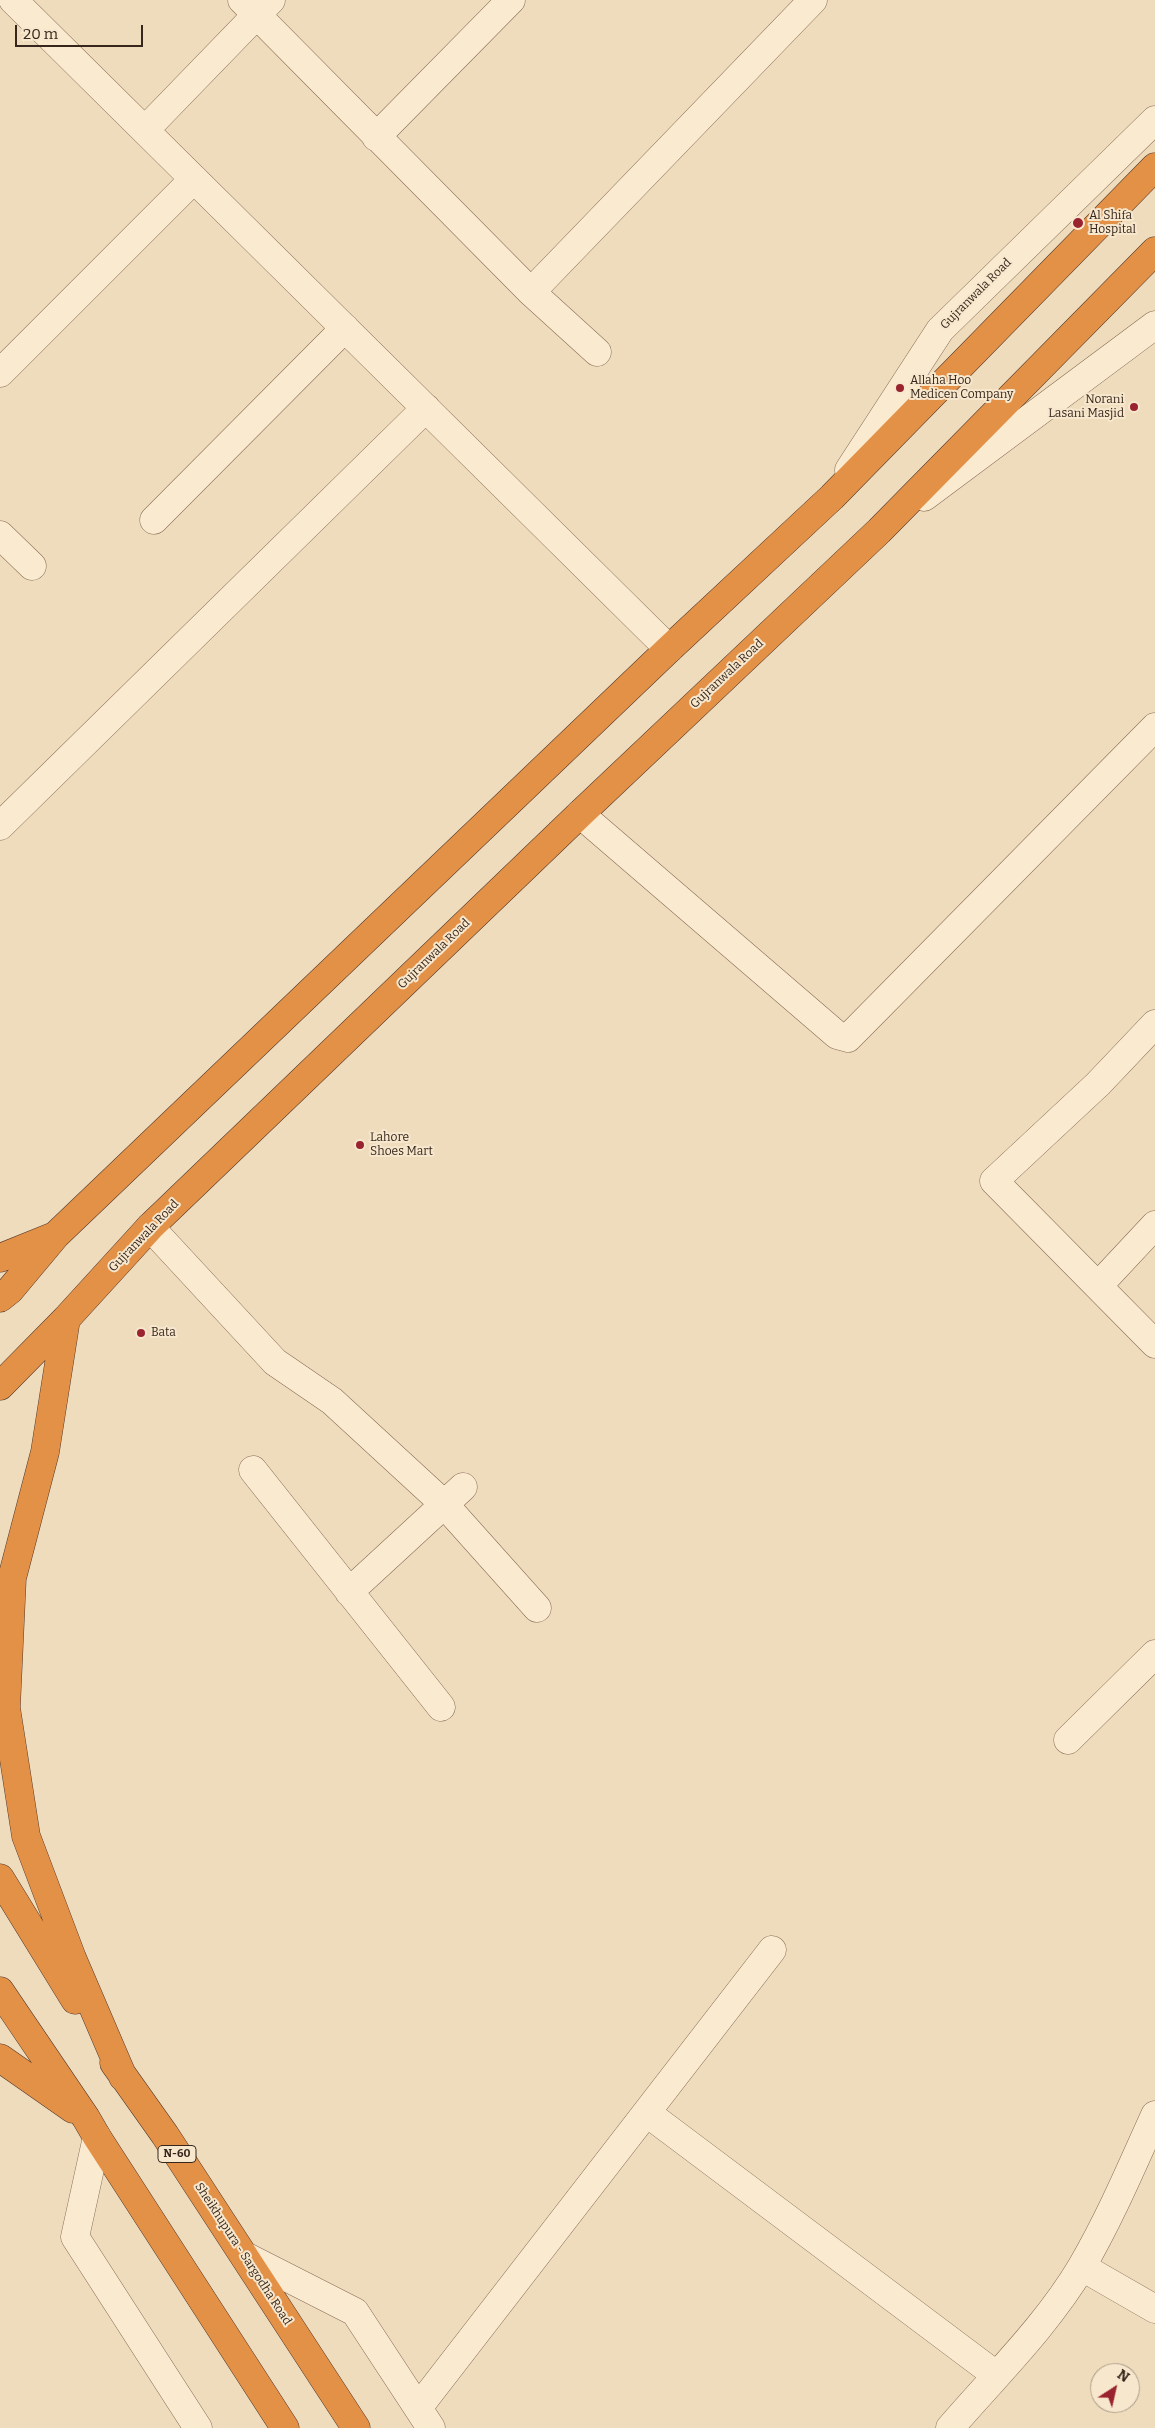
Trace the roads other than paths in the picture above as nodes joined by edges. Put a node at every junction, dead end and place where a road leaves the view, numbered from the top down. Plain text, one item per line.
1 (13, 0) edge
2 (511, 0) edge
3 (813, 0) edge
4 (257, 5) edge
5 (1155, 120) edge
6 (145, 130) junction
7 (376, 137) junction
8 (1155, 167) edge
9 (194, 179) junction
10 (1155, 251) edge
11 (531, 292) junction
12 (1155, 325) edge
13 (345, 328) junction
14 (597, 352) dead end
15 (0, 372) edge
16 (426, 408) junction
17 (832, 497) junction
18 (154, 520) dead end
19 (878, 531) junction
20 (0, 535) edge
21 (32, 566) dead end
22 (670, 649) junction
23 (1155, 727) edge
24 (580, 814) junction
25 (0, 826) edge
26 (1155, 1024) edge
27 (1155, 1225) edge
28 (150, 1227) junction
29 (56, 1235) junction
30 (0, 1258) edge
31 (1098, 1286) junction
32 (0, 1298) edge
33 (66, 1319) junction
34 (1155, 1344) edge
35 (0, 1386) edge
36 (253, 1470) dead end
37 (453, 1496) junction
38 (349, 1592) junction
39 (537, 1608) dead end
40 (1155, 1654) edge
41 (441, 1707) dead end
42 (1068, 1740) dead end
43 (0, 1878) edge
44 (772, 1950) dead end
45 (0, 1991) edge
46 (0, 2058) edge
47 (123, 2077) junction
48 (647, 2113) junction
49 (1155, 2115) edge
50 (91, 2128) junction
51 (245, 2256) junction
52 (1082, 2267) junction
53 (1155, 2309) edge
54 (996, 2375) junction
55 (425, 2418) edge
56 (198, 2428) edge
57 (285, 2428) edge
58 (356, 2428) edge
59 (950, 2428) edge

1 - 6 street
2 - 7 street
3 - 11 street
4 - 6 street
4 - 7 street
5 - 17 street, Gujranwala Road
6 - 9 street
7 - 11 street
8 - 17 highway, Gujranwala Road
9 - 13 street
9 - 15 street
10 - 19 highway, Gujranwala Road
11 - 14 street
12 - 19 street, Gujranwala Road
13 - 16 street
13 - 18 street
16 - 22 street
16 - 25 street
17 - 22 highway, Gujranwala Road
19 - 24 highway, Gujranwala Road
20 - 21 street
22 - 29 highway, Gujranwala Road
23 - 24 street
24 - 28 highway, Gujranwala Road
26 - 31 street
27 - 31 street
28 - 33 highway, Gujranwala Road
28 - 37 street
29 - 30 highway
29 - 32 highway, Gujranwala Road
31 - 34 street
33 - 35 highway, Gujranwala Road
33 - 47 highway
36 - 38 street
37 - 38 street
37 - 39 street
38 - 41 street
40 - 42 street
43 - 47 highway, Sheikhupura - Sargodha Road / N-60
44 - 48 street
45 - 50 highway
46 - 50 highway
47 - 51 highway, Sheikhupura - Sargodha Road / N-60
48 - 54 street
48 - 55 street
49 - 52 street
50 - 56 street
50 - 57 highway
51 - 55 street
51 - 58 highway, Sheikhupura - Sargodha Road / N-60
52 - 53 street
52 - 54 street
54 - 59 street

